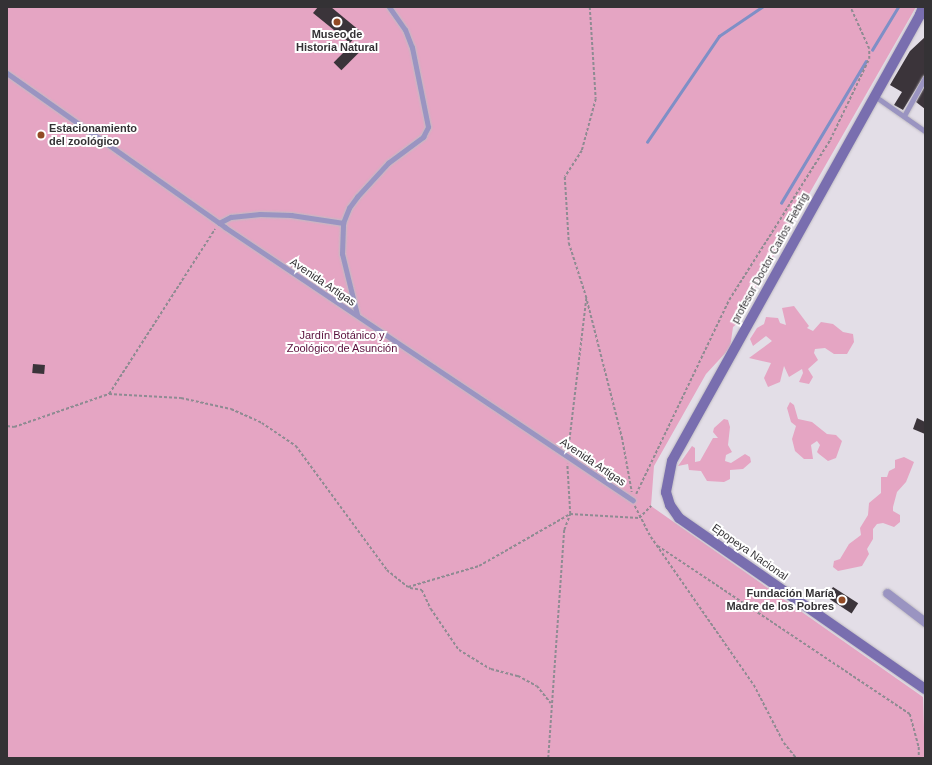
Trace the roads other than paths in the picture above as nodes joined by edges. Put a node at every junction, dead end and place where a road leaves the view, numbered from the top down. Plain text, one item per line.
1 (389, 7) edge
2 (922, 10) edge
3 (7, 73) edge
4 (925, 78) edge
5 (874, 95) junction
6 (904, 116) junction
7 (925, 131) edge
8 (219, 222) junction
9 (343, 223) junction
10 (357, 315) junction
11 (633, 500) road end
12 (679, 518) joint
13 (887, 593) dead end
14 (925, 622) edge
15 (925, 690) edge

1 - 9 lane
2 - 5 street, profesor Doctor Carlos Fiebrig
3 - 8 lane, Avenida Artigas
4 - 6 lane
5 - 6 lane
5 - 12 street, profesor Doctor Carlos Fiebrig
6 - 7 lane
8 - 9 lane
8 - 10 lane, Avenida Artigas
9 - 10 lane
10 - 11 lane, Avenida Artigas
12 - 15 street, Epopeya Nacional
13 - 14 street

